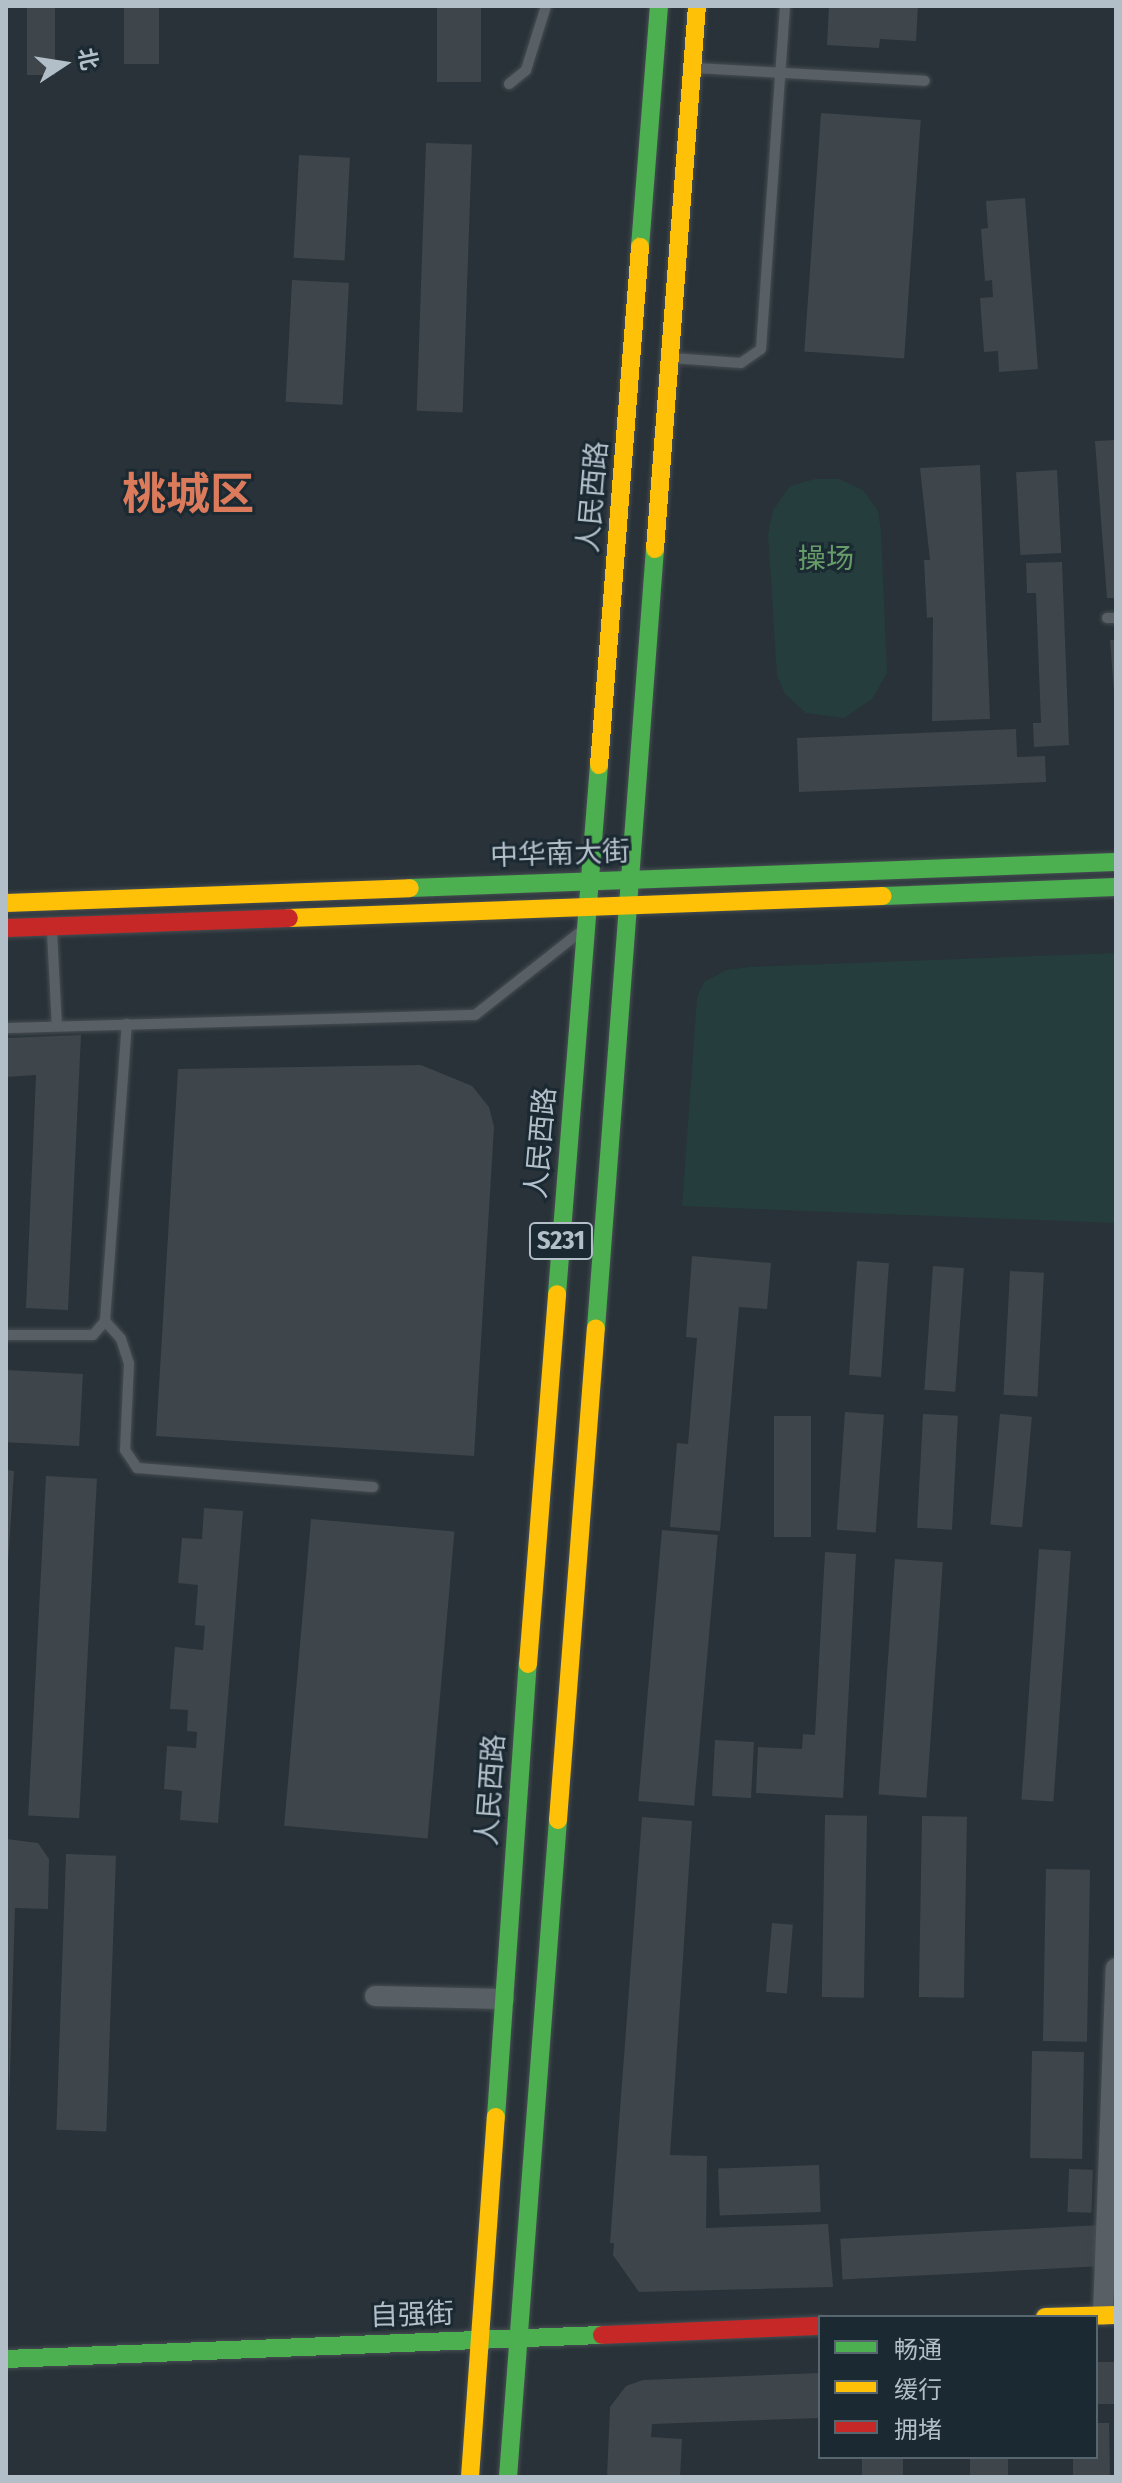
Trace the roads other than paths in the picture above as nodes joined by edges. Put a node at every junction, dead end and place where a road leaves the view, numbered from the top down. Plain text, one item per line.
1 (546, 6) edge
2 (659, 6) edge
3 (697, 6) edge
4 (785, 6) edge
5 (692, 68) junction
6 (781, 73) junction
7 (925, 81) dead end
8 (509, 84) dead end
9 (671, 358) junction
10 (1116, 862) edge
11 (629, 880) junction
12 (590, 881) junction
13 (1116, 887) edge
14 (6, 903) edge
15 (627, 905) junction
16 (589, 906) junction
17 (51, 926) junction
18 (587, 926) junction
19 (6, 928) edge
20 (127, 1024) junction
21 (57, 1026) junction
22 (6, 1028) edge
23 (105, 1321) junction
24 (6, 1335) edge
25 (373, 1487) dead end
26 (1116, 1968) edge
27 (375, 1996) dead end
28 (504, 1999) junction
29 (1109, 2315) edge
30 (818, 2326) edge
31 (518, 2339) junction
32 (479, 2340) junction
33 (6, 2359) edge
34 (470, 2477) edge
35 (508, 2477) edge

1 - 8 lane
2 - 12 main road, 人民西路 / S231
3 - 5 main road, S231
4 - 6 lane
5 - 6 lane
5 - 9 main road, S231
6 - 7 lane
6 - 9 lane
9 - 11 main road, S231
10 - 11 main road, 中华南大街
11 - 12 main road, 中华南大街
11 - 15 main road, S231
12 - 14 main road, 中华南大街
12 - 16 main road, 人民西路 / S231
13 - 15 main road, 中华南大街
15 - 16 main road, 中华南大街
15 - 31 main road, S231
16 - 17 main road, 中华南大街
16 - 18 main road, 人民西路 / S231
17 - 19 main road, 中华南大街
17 - 21 lane
18 - 20 lane
18 - 28 main road, 人民西路 / S231
20 - 21 lane
20 - 23 lane
21 - 22 lane
23 - 24 lane
23 - 25 lane
26 - 29 street
27 - 28 street
28 - 32 main road, 人民西路 / S231
30 - 31 main road, 自强街
31 - 32 main road, 自强街
31 - 35 main road, S231
32 - 33 main road, 自强街
32 - 34 main road, 人民西路 / S231

